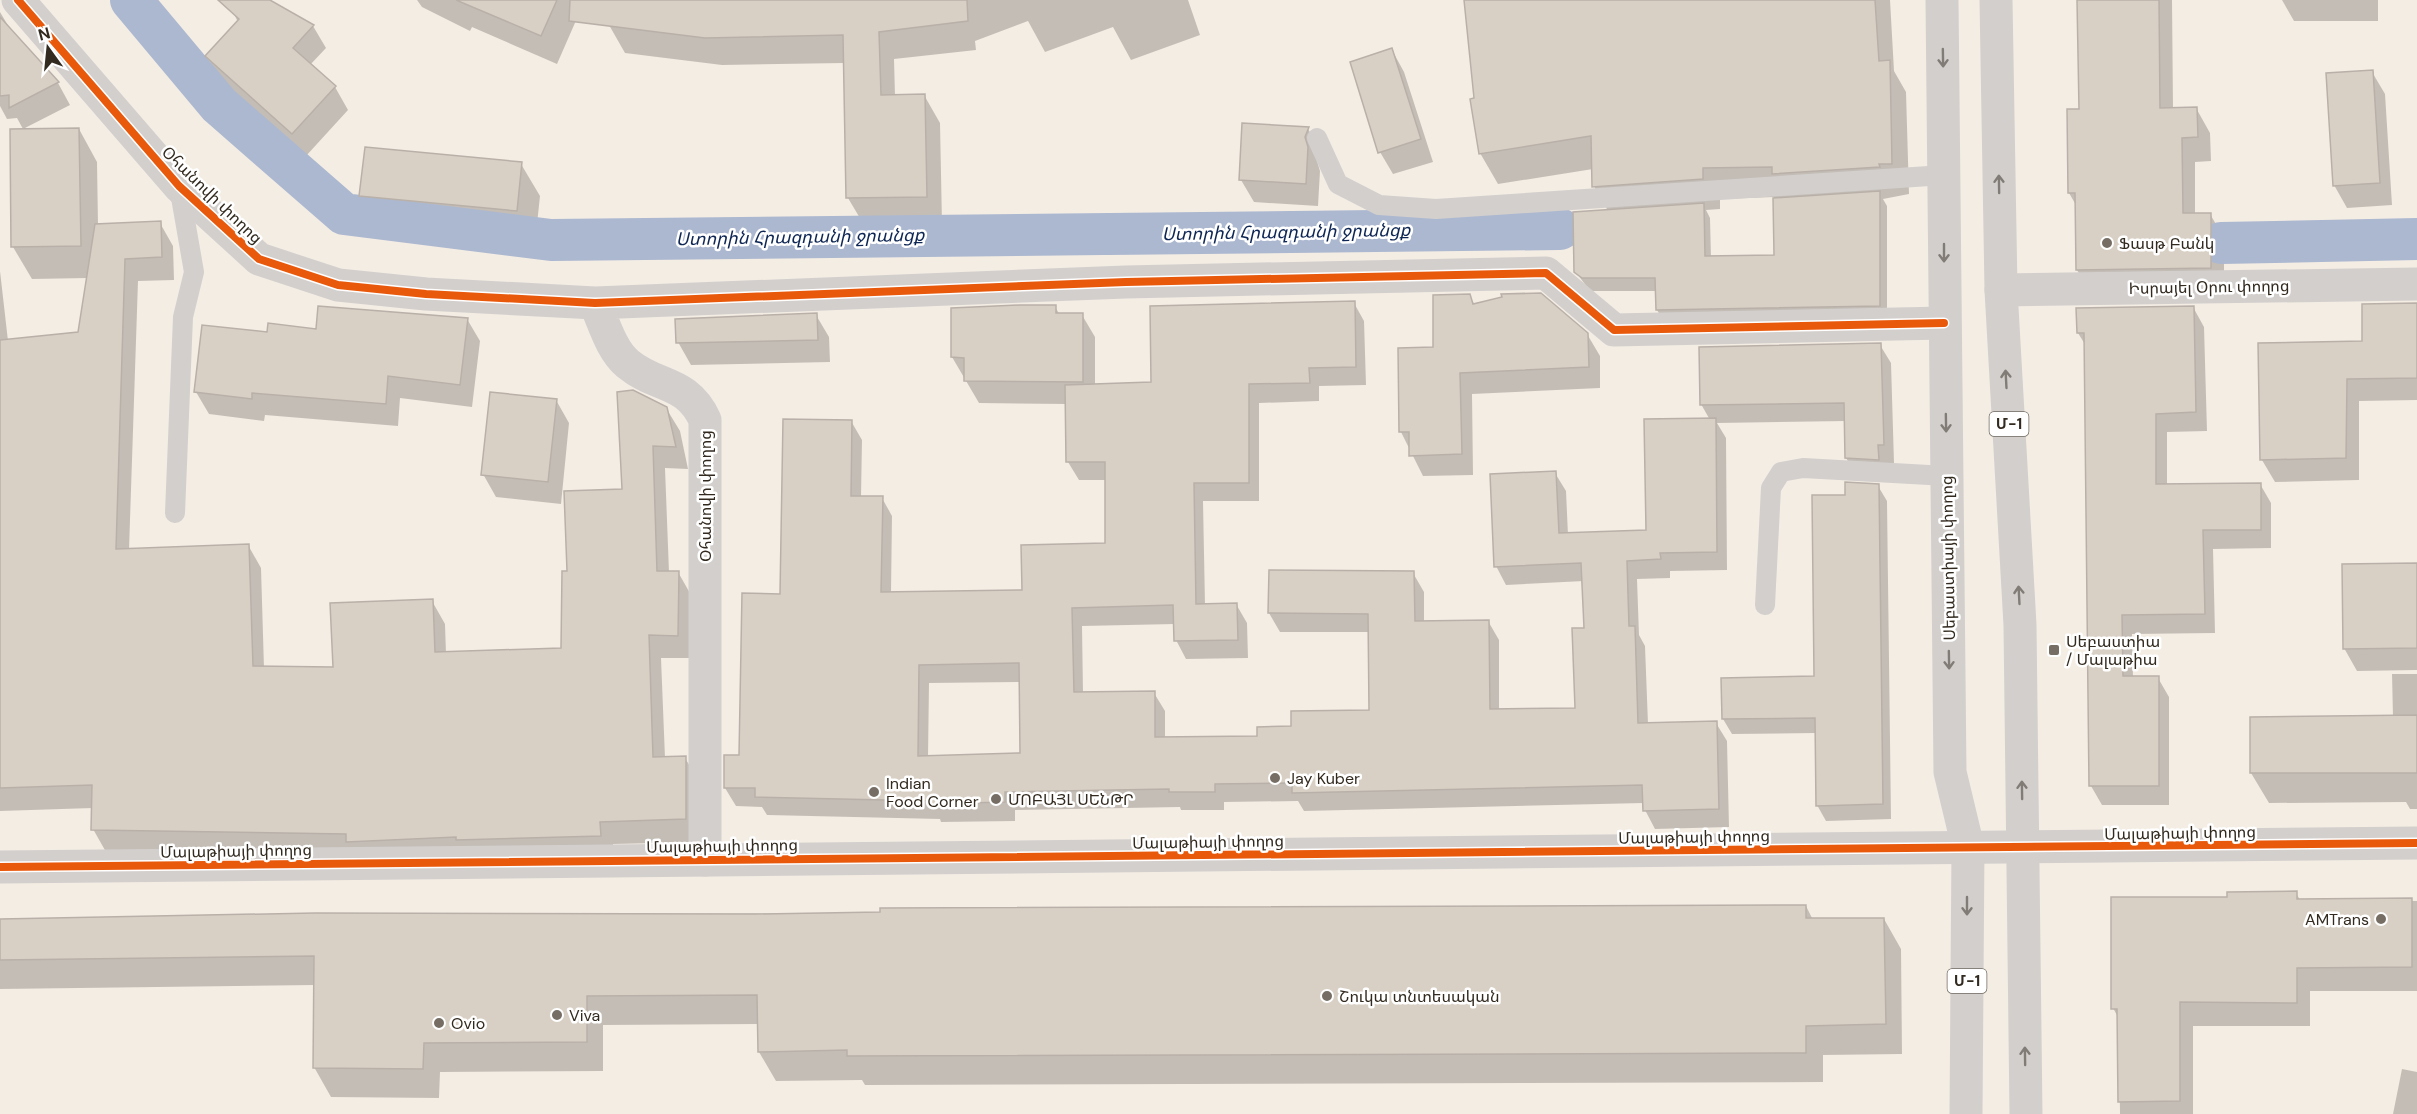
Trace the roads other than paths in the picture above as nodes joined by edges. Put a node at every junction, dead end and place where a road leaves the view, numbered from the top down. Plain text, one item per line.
1 (18, 0) edge
2 (1942, 0) edge
3 (1996, 0) edge
4 (1317, 138) dead end
5 (1944, 175) junction
6 (179, 186) junction
7 (2417, 284) edge
8 (2001, 290) junction
9 (595, 303) junction
10 (1944, 323) junction
11 (1947, 476) junction
12 (175, 513) dead end
13 (1765, 605) dead end
14 (2417, 843) edge
15 (1968, 848) junction
16 (2023, 848) junction
17 (705, 860) junction
18 (0, 867) edge
19 (1966, 1114) edge
20 (2026, 1114) edge

1 - 6 street, Օհանովի փողոց
2 -> 5 street, Սեբաստիայի փողոց / Մ-1
8 -> 3 street, Մ-1
4 - 5 lane
5 -> 10 street, Սեբաստիայի փողոց / Մ-1
6 - 9 street, Օհանովի փողոց
6 - 12 lane
7 - 8 street, Իսրայել Օրու փողոց
16 -> 8 street, Մ-1
9 - 10 street
9 - 17 street, Օհանովի փողոց
10 -> 11 street, Սեբաստիայի փողոց / Մ-1
11 - 13 lane
11 -> 15 street, Սեբաստիայի փողոց / Մ-1
14 - 16 street, Մալաթիայի փողոց
15 - 16 street, Մալաթիայի փողոց
15 - 17 street, Մալաթիայի փողոց
15 -> 19 street, Սեբաստիայի փողոց / Մ-1
20 -> 16 street, Մ-1
17 - 18 street, Մալաթիայի փողոց

